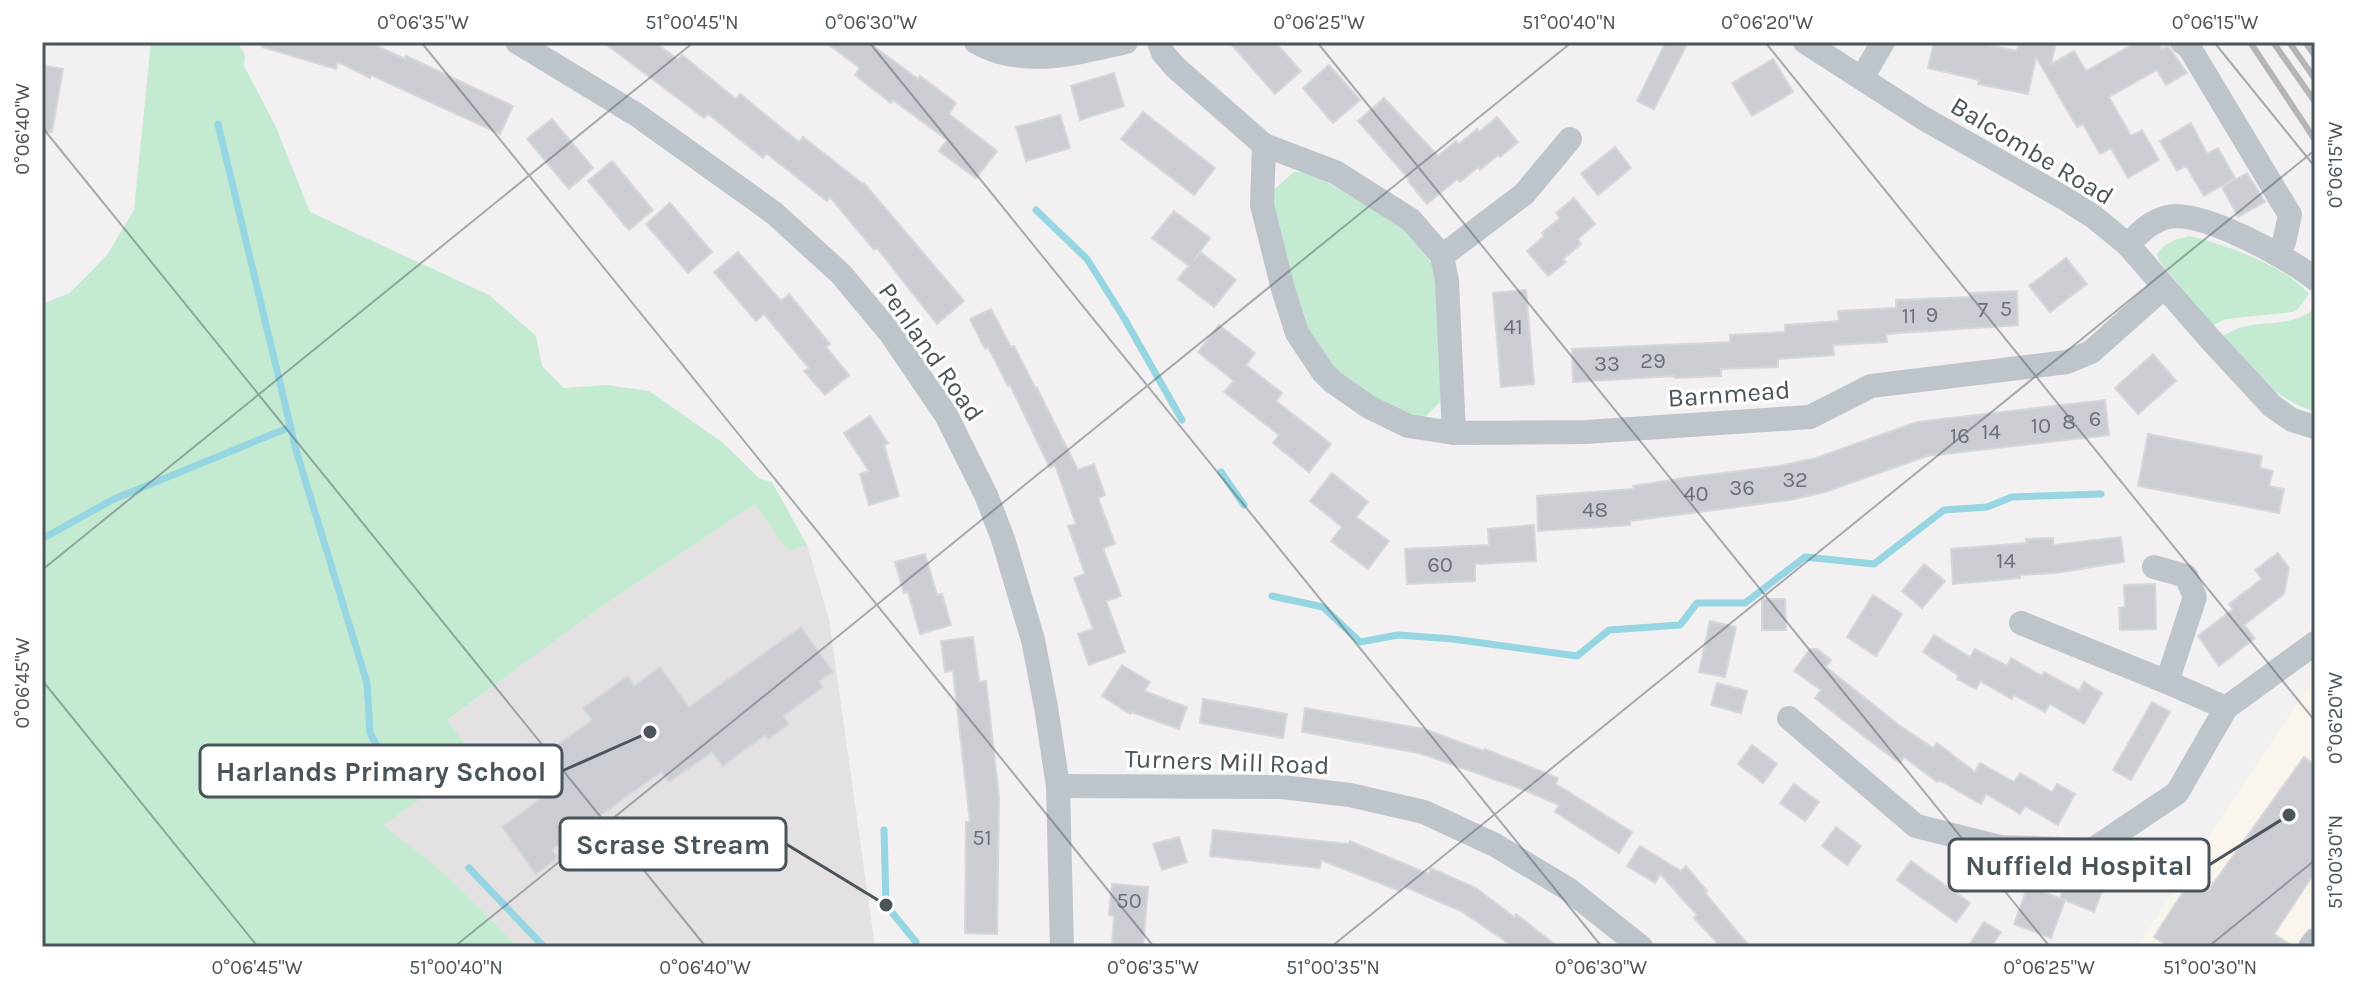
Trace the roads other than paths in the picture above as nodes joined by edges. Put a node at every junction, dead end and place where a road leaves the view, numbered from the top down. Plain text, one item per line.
1 (517, 42) edge
2 (976, 42) edge
3 (1126, 42) edge
4 (1159, 42) edge
5 (1805, 42) edge
6 (1883, 42) edge
7 (2182, 42) edge
8 (1862, 78) junction
9 (1570, 139) dead end
10 (1264, 145) junction
11 (2128, 245) junction
12 (2276, 252) junction
13 (1442, 256) junction
14 (2315, 279) edge
15 (2164, 287) junction
16 (2315, 427) edge
17 (1454, 433) junction
18 (2154, 567) dead end
19 (2021, 623) dead end
20 (2315, 643) edge
21 (2167, 682) junction
22 (2226, 708) junction
23 (1789, 718) dead end
24 (1058, 786) junction
25 (2315, 940) edge
26 (1062, 947) edge
27 (1641, 947) edge
28 (2310, 947) edge

1 - 24 street, Penland Road
2 - 3 street
4 - 10 street
5 - 8 street, Balcombe Road
6 - 8 street
7 - 12 street
8 - 11 street, Balcombe Road
9 - 13 street
10 - 13 street
10 - 17 street, Barnmead
11 - 12 street
11 - 15 street, Balcombe Road
12 - 14 street
13 - 17 street
15 - 16 street, Balcombe Road
15 - 17 street, Barnmead
18 - 21 street
19 - 21 street
20 - 22 street
21 - 22 street
22 - 23 street
24 - 26 street, Penland Road
24 - 27 street, Turners Mill Road
25 - 28 street

